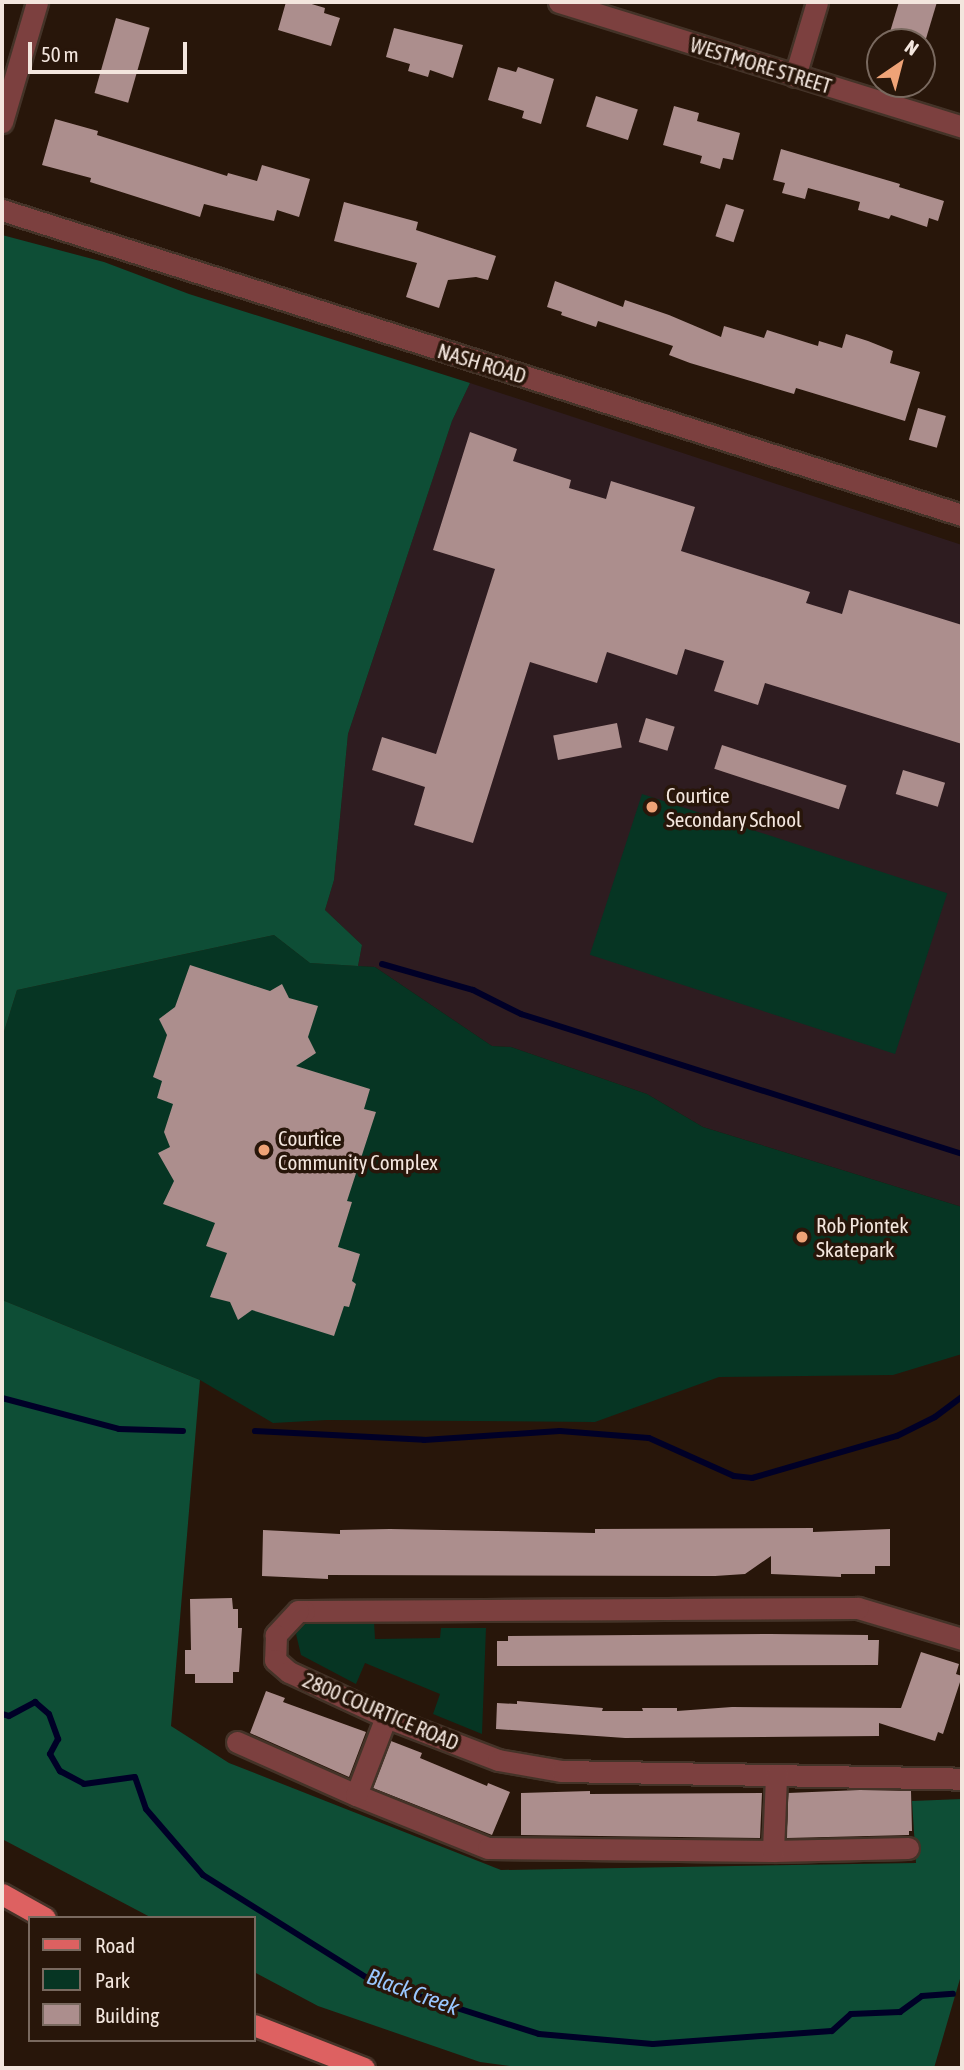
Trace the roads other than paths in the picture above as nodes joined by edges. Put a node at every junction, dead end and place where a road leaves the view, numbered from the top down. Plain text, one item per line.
1 (37, 2) edge
2 (559, 2) edge
3 (817, 2) edge
4 (795, 76) junction
5 (2, 122) edge
6 (962, 127) edge
7 (2, 210) edge
8 (962, 516) edge
9 (962, 1639) edge
10 (386, 1717) junction
11 (237, 1742) dead end
12 (776, 1776) junction
13 (962, 1779) edge
14 (355, 1795) junction
15 (908, 1848) dead end
16 (773, 1851) junction
17 (2, 1894) edge
18 (41, 1916) edge
19 (256, 2026) edge
20 (363, 2068) edge

1 - 5 street
2 - 4 street, WESTMORE STREET
3 - 4 street
4 - 6 street, WESTMORE STREET
7 - 8 street, NASH ROAD
9 - 10 street, 2800 COURTICE ROAD
10 - 12 street, 2800 COURTICE ROAD
10 - 14 street
11 - 14 street
12 - 13 street, 2800 COURTICE ROAD
12 - 16 street
14 - 16 street
15 - 16 street
17 - 18 main road
19 - 20 main road

